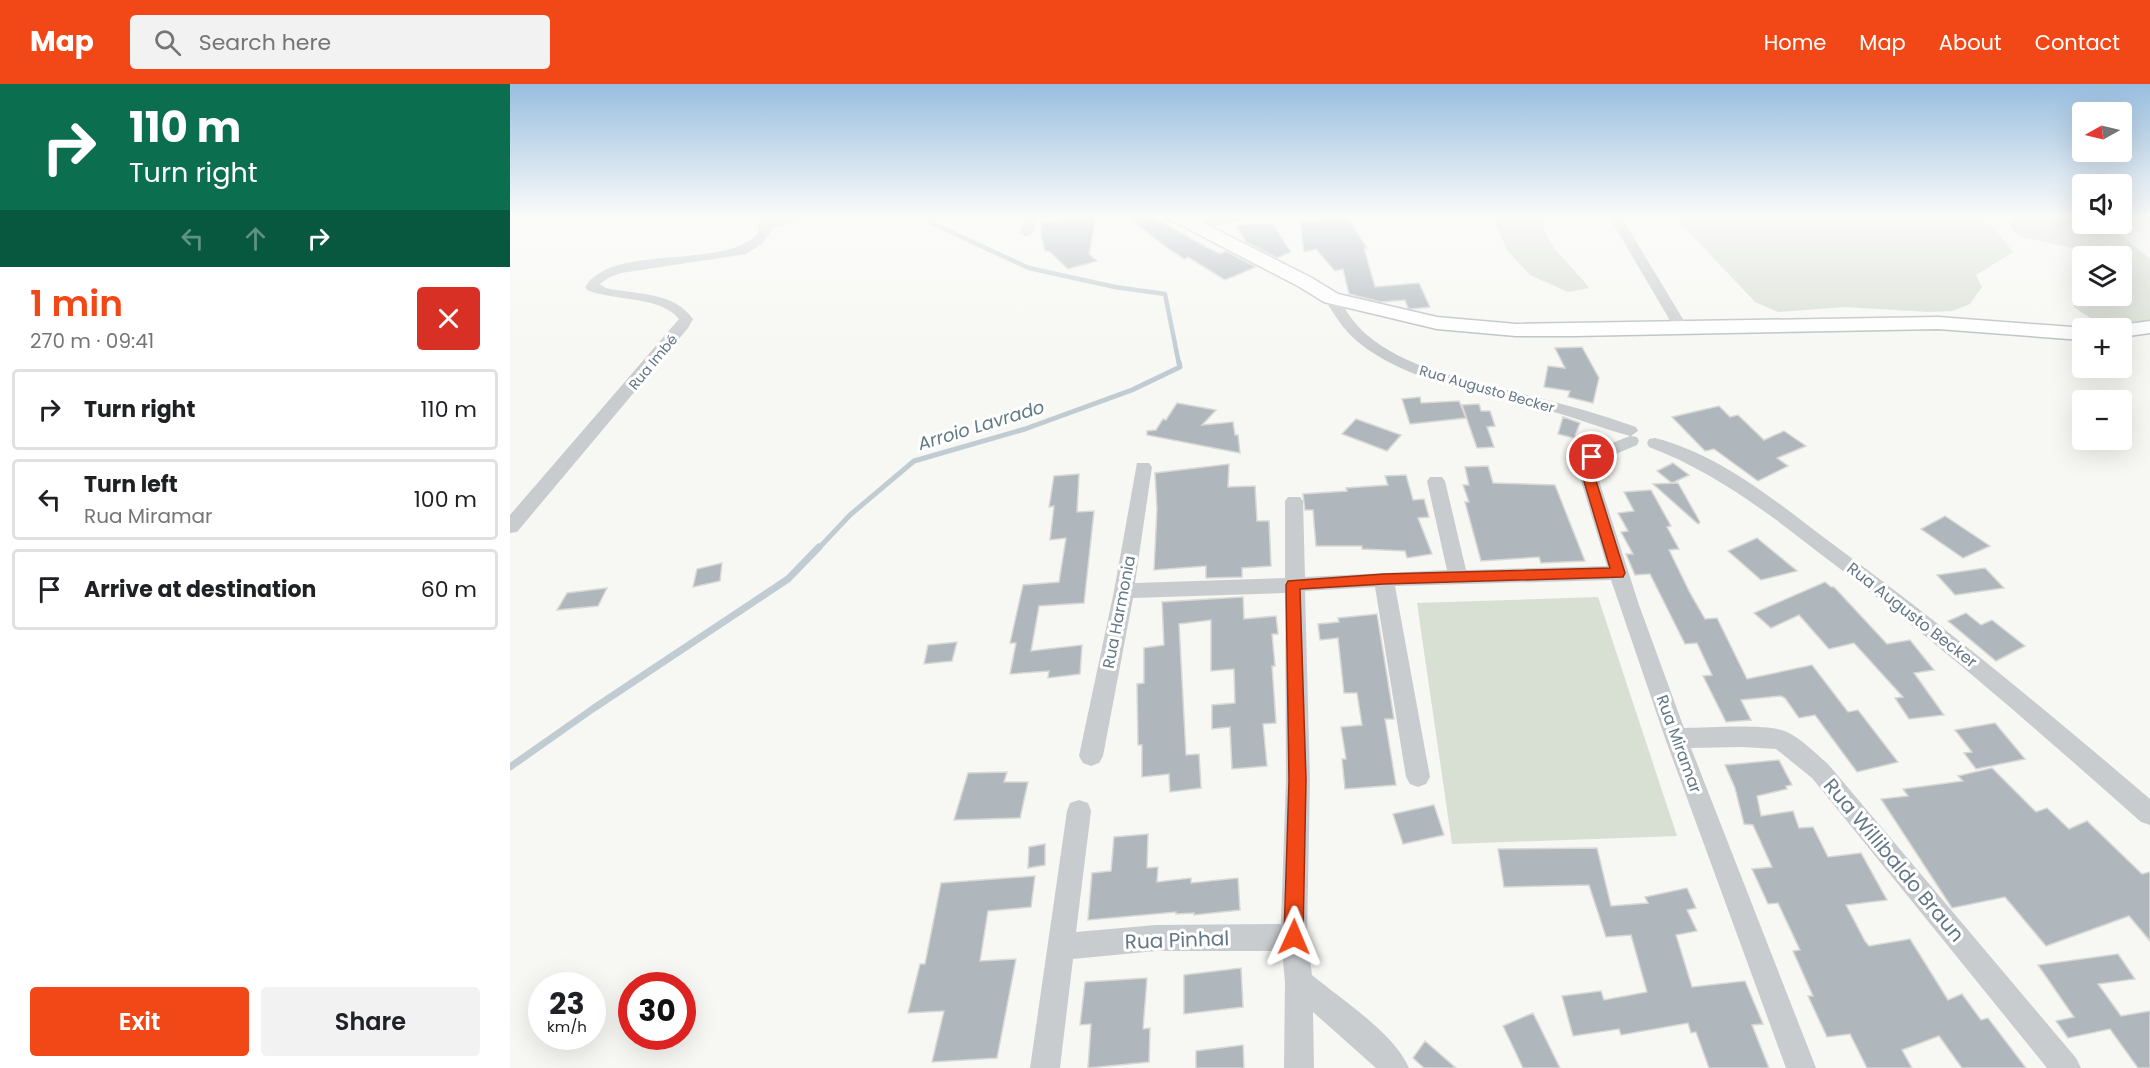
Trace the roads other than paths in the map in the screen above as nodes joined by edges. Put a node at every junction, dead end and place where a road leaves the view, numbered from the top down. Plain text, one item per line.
1 (671, 261) edge
2 (1264, 261) edge
3 (1641, 261) edge
4 (1331, 298) junction
5 (2150, 327) edge
6 (1682, 329) junction
7 (2132, 329) edge
8 (2072, 334) edge
9 (1631, 436) junction
10 (1143, 467) dead end
11 (1436, 481) dead end
12 (1294, 501) dead end
13 (510, 528) edge
14 (1618, 573) junction
15 (1458, 578) junction
16 (1384, 579) junction
17 (1293, 585) junction
18 (1124, 591) junction
19 (1676, 738) junction
20 (1091, 756) dead end
21 (1418, 777) dead end
22 (1079, 811) dead end
23 (2150, 814) edge
24 (1294, 937) junction
25 (1061, 947) junction
26 (1299, 982) junction
27 (1045, 1068) edge
28 (1299, 1068) edge
29 (1394, 1068) edge
30 (1801, 1068) edge
31 (2066, 1068) edge

1 - 13 street, Rua Imbé
2 - 4 street, Rua Augusto Becker
3 - 6 street
4 - 6 street
4 - 9 street, Rua Augusto Becker
5 - 7 street
6 - 8 street
9 - 14 street, Rua Miramar
9 - 23 street, Rua Augusto Becker
10 - 18 street, Rua Harmonia
11 - 15 street
12 - 17 street
14 - 15 street
14 - 19 street, Rua Miramar
15 - 16 street
16 - 17 street
16 - 21 street
17 - 18 street
17 - 24 street
18 - 20 street, Rua Harmonia
19 - 30 street, Rua Miramar
19 - 31 street, Rua Willibaldo Braun
22 - 25 street
24 - 25 street, Rua Pinhal
24 - 26 street
25 - 27 street
26 - 28 street
26 - 29 street

